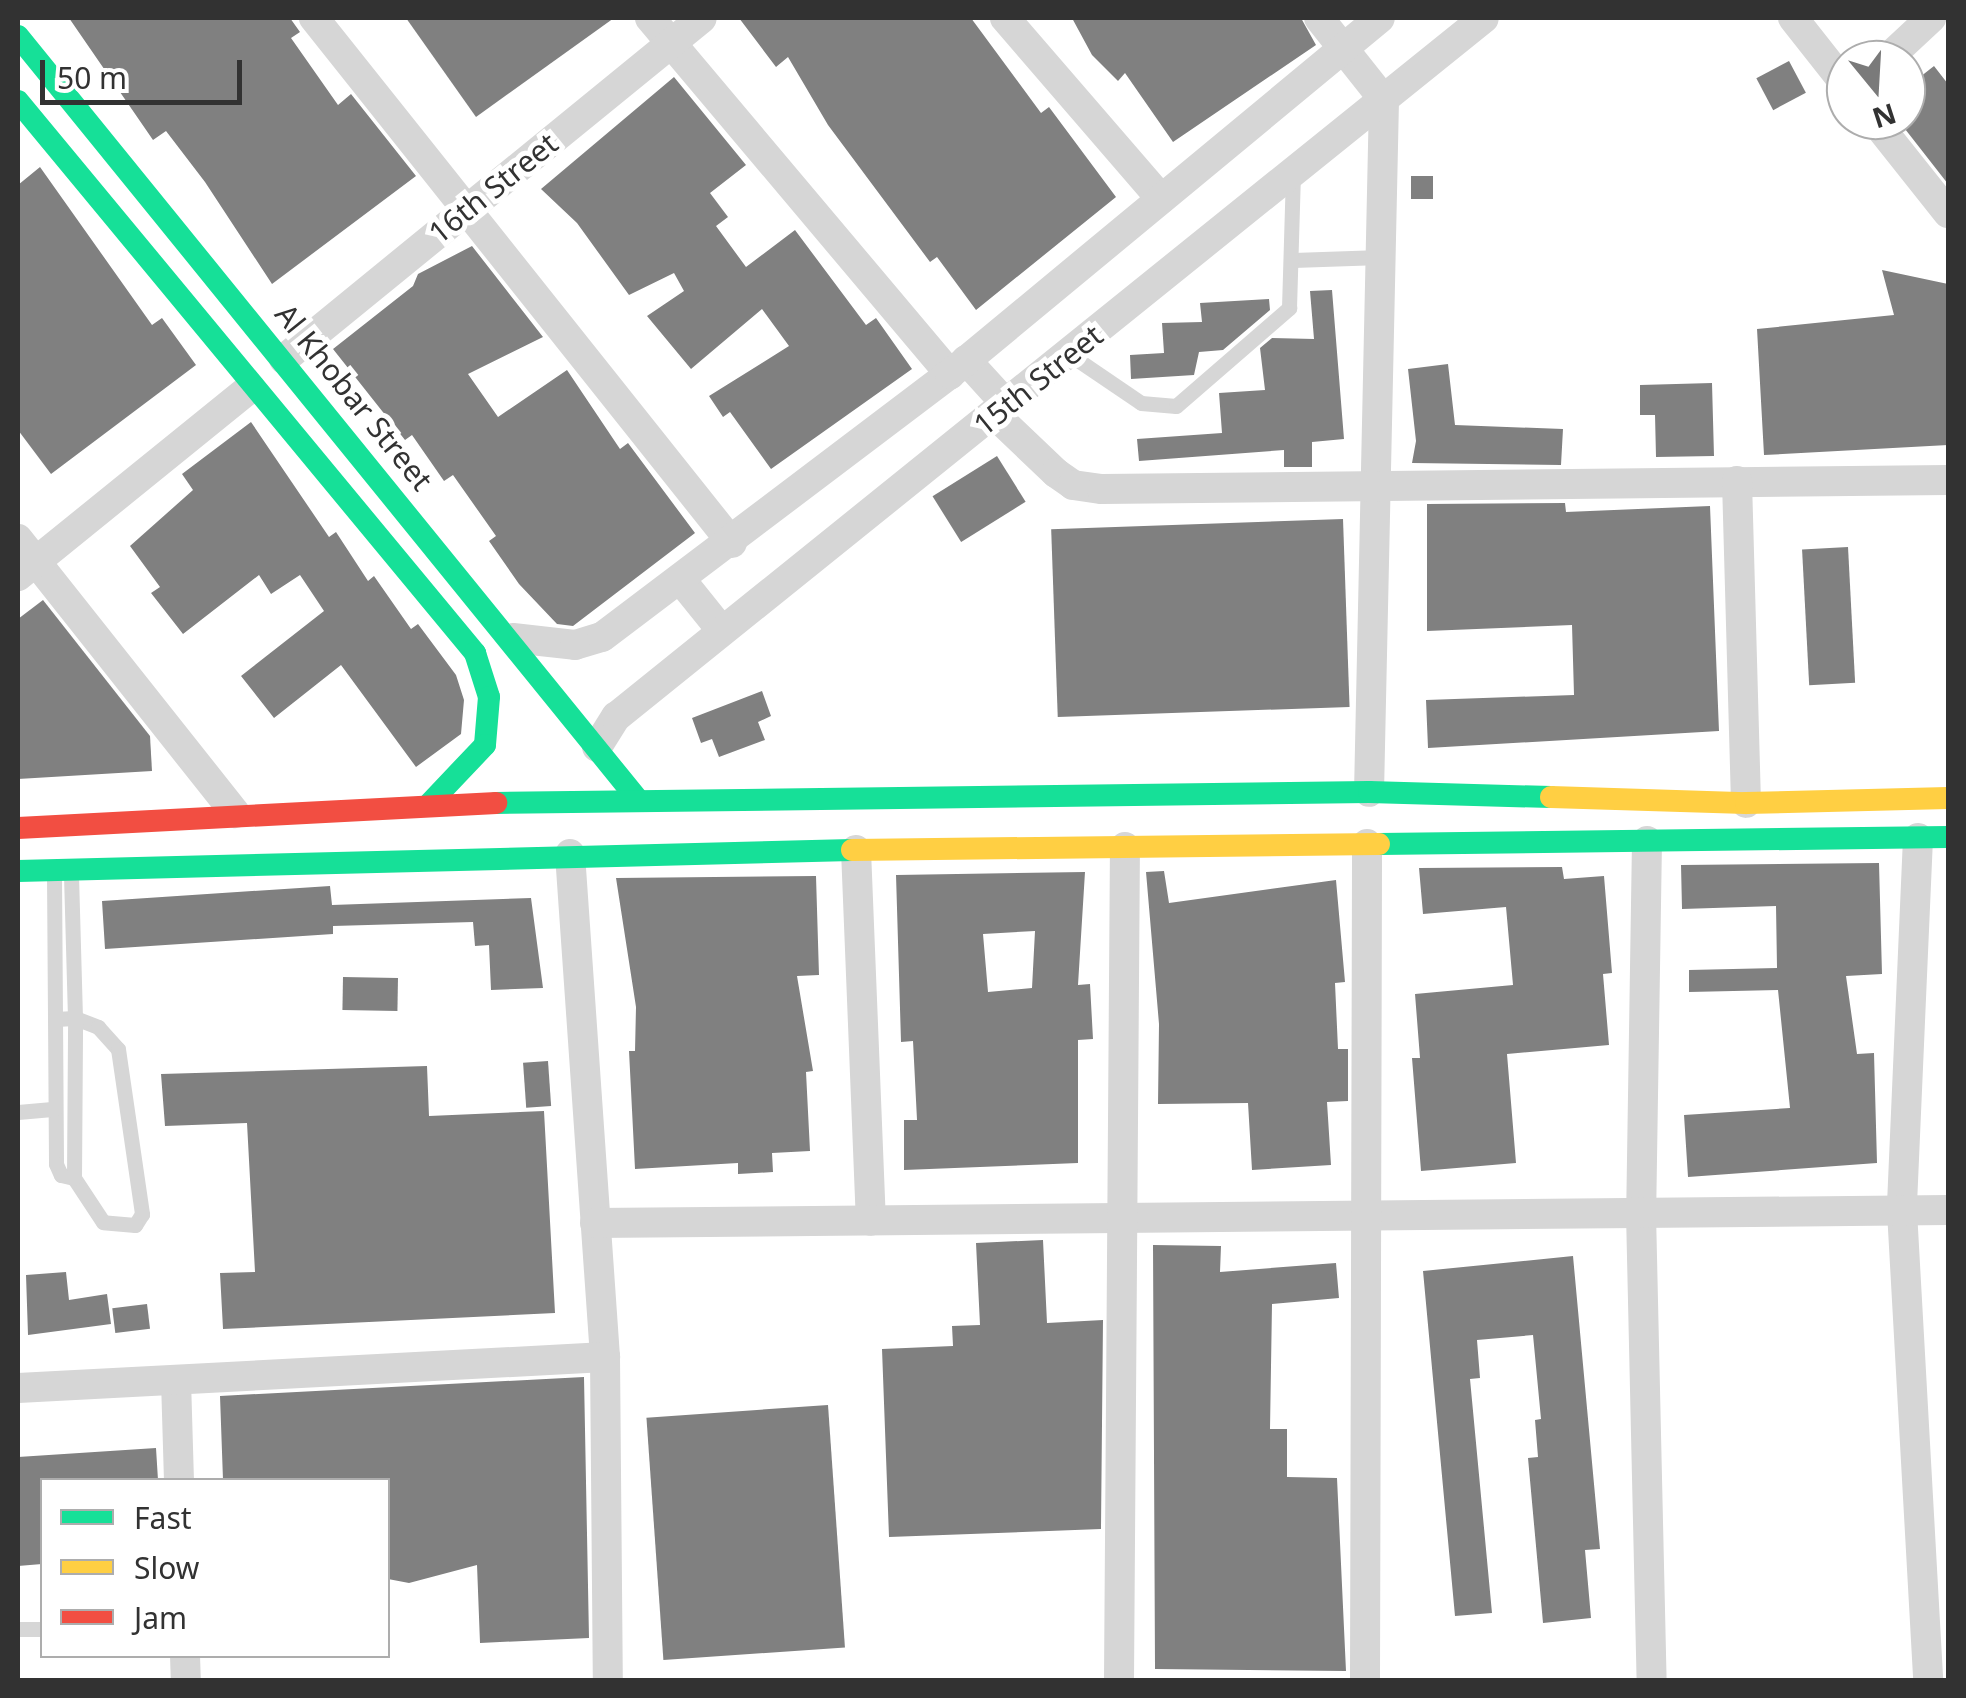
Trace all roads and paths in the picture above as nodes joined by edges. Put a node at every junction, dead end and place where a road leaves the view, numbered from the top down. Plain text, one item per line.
1 (314, 18) edge
2 (650, 18) edge
3 (702, 18) edge
4 (1005, 18) edge
5 (1319, 18) edge
6 (1380, 18) edge
7 (1484, 18) edge
8 (1792, 18) edge
9 (1931, 18) edge
10 (18, 36) edge
11 (1907, 40) edge
12 (671, 42) junction
13 (1343, 48) junction
14 (1826, 60) edge
15 (1384, 100) junction
16 (18, 102) edge
17 (1890, 140) edge
18 (1293, 173) junction
19 (1161, 199) junction
20 (467, 209) junction
21 (1948, 213) edge
22 (1381, 257) junction
23 (1293, 260) junction
24 (1070, 354) junction
25 (284, 360) junction
26 (958, 367) junction
27 (250, 388) junction
28 (1001, 410) junction
29 (1948, 480) edge
30 (1737, 481) junction
31 (1376, 486) junction
32 (434, 542) junction
33 (732, 543) junction
34 (23, 559) edge
35 (403, 568) junction
36 (680, 580) junction
37 (722, 632) junction
38 (513, 638) junction
39 (597, 747) junction
40 (1369, 792) junction
41 (1948, 798) edge
42 (639, 801) junction
43 (1746, 803) junction
44 (428, 806) junction
45 (235, 813) junction
46 (18, 828) edge
47 (1948, 837) edge
48 (1918, 838) junction
49 (1646, 841) junction
50 (1367, 844) junction
51 (1125, 847) junction
52 (856, 850) junction
53 (570, 854) junction
54 (63, 870) junction
55 (18, 871) edge
56 (75, 1018) junction
57 (55, 1019) junction
58 (56, 1109) junction
59 (18, 1112) edge
60 (74, 1178) junction
61 (1948, 1210) edge
62 (1902, 1211) junction
63 (1641, 1213) junction
64 (1366, 1216) junction
65 (1124, 1218) junction
66 (872, 1221) junction
67 (595, 1223) junction
68 (605, 1357) junction
69 (176, 1380) junction
70 (18, 1388) edge
71 (1934, 1452) edge
72 (179, 1478) edge
73 (608, 1680) edge
74 (1119, 1680) edge
75 (1365, 1680) edge
76 (1652, 1680) edge
77 (1928, 1680) edge

1 - 20 street
2 - 12 street
3 - 12 street, 16th Street
4 - 19 street
5 - 13 street
6 - 13 street, 15th Street
7 - 15 street, 15th Street
8 - 14 street
9 - 11 street
10 - 25 street, Al Khobar Street
12 - 20 street, 16th Street
12 - 26 street
13 - 15 street
13 - 19 street, 15th Street
15 - 18 street, 15th Street
15 - 22 street
16 - 27 street
17 - 21 street
18 - 23 lane
18 - 24 street, 15th Street
19 - 26 street, 15th Street
20 - 25 street, 16th Street
20 - 33 street
22 - 23 lane
22 - 31 street
23 - 24 lane
24 - 28 street, 15th Street
25 - 32 street, Al Khobar Street
26 - 28 street
26 - 33 street, 15th Street
27 - 34 street
27 - 35 street
28 - 31 street
28 - 37 street, 15th Street
29 - 30 street
30 - 31 street
30 - 43 street
31 - 40 street
32 - 35 street
32 - 38 street, Al Khobar Street
33 - 36 street, 15th Street
34 - 45 street
35 - 44 street
36 - 37 street
36 - 38 street, 15th Street
37 - 39 street, 15th Street
38 - 39 street, Al Khobar Street
39 - 42 street, Al Khobar Street
40 - 42 street
40 - 43 street
41 - 43 street
42 - 44 street
44 - 45 street
45 - 46 street
47 - 48 street
48 - 49 street
48 - 62 street
49 - 50 street
49 - 63 street
50 - 51 street
50 - 64 street
51 - 52 street
51 - 65 street
52 - 53 street
52 - 66 street
53 - 54 street
53 - 67 street
54 - 55 street
54 - 56 lane
54 - 57 lane
56 - 57 lane
56 - 60 lane
56 - 60 lane
57 - 58 lane
58 - 59 lane
58 - 60 lane
61 - 62 street
62 - 63 street
62 - 71 street
63 - 64 street
63 - 76 street
64 - 65 street
64 - 75 street
65 - 66 street
65 - 74 street
66 - 67 street
67 - 68 street
68 - 69 street
68 - 73 street
69 - 70 street
69 - 72 street
71 - 77 street

